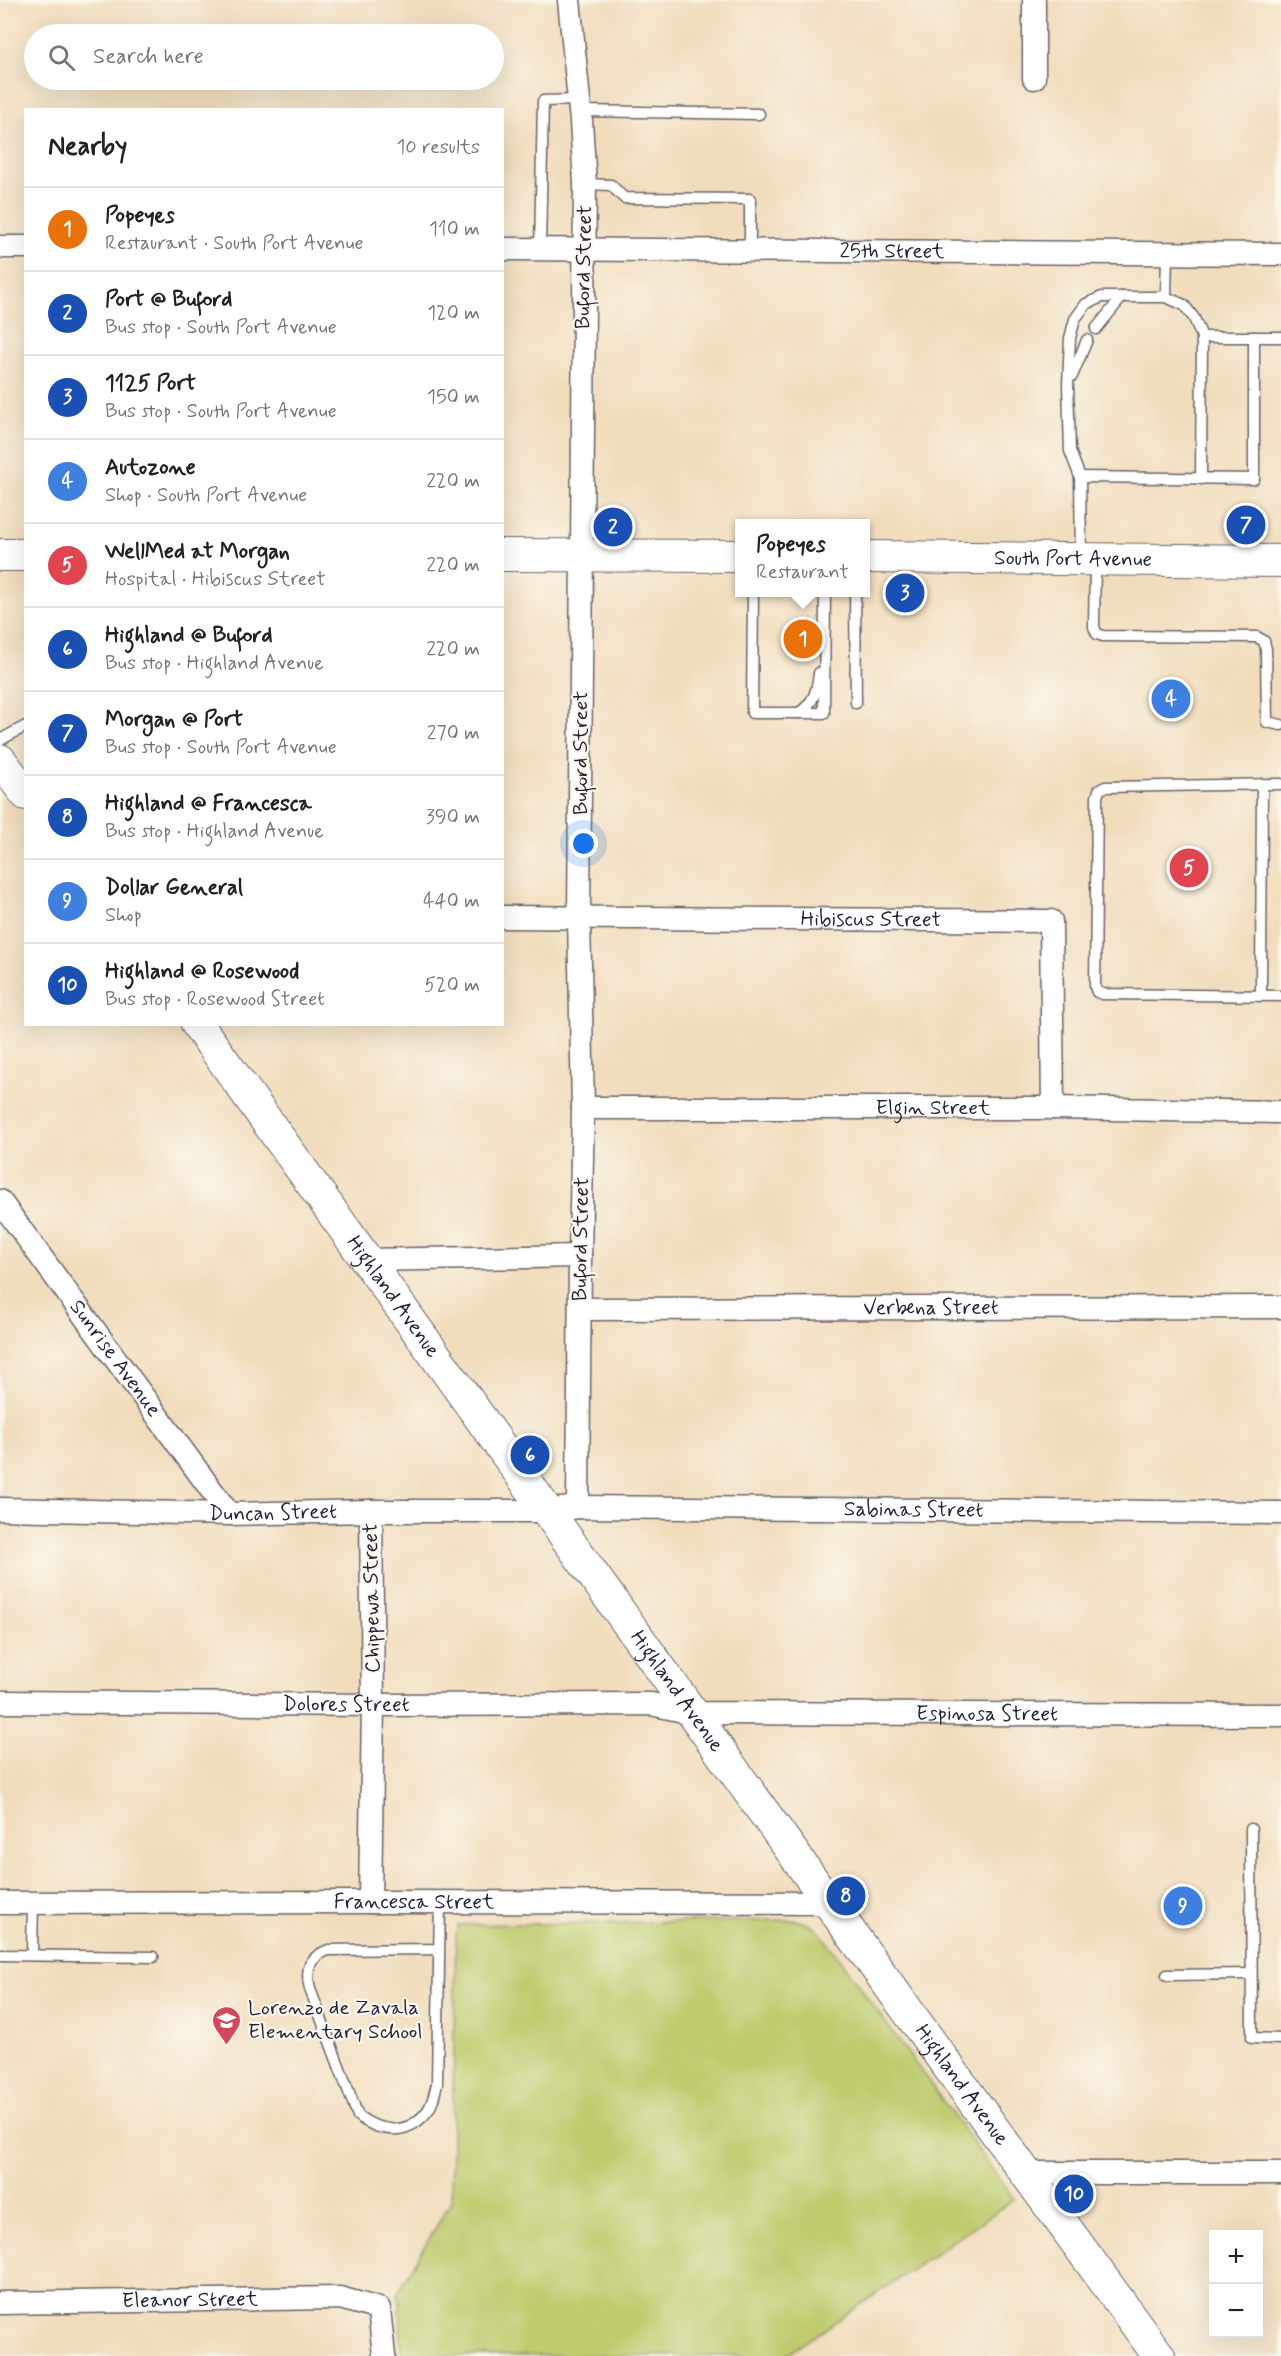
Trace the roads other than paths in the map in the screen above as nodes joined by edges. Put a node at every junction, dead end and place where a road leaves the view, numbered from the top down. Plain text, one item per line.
1 (569, 0) edge
2 (1034, 0) edge
3 (1034, 78) dead end
4 (580, 105) junction
5 (759, 114) dead end
6 (585, 184) junction
7 (0, 247) edge
8 (24, 248) edge
9 (504, 249) edge
10 (540, 250) junction
11 (584, 250) junction
12 (750, 251) junction
13 (1167, 254) junction
14 (1281, 254) edge
15 (1122, 297) junction
16 (1166, 297) junction
17 (1096, 329) dead end
18 (1202, 337) junction
19 (1254, 337) junction
20 (1281, 337) edge
21 (1087, 340) dead end
22 (1068, 385) junction
23 (1080, 477) junction
24 (1201, 479) junction
25 (0, 555) edge
26 (24, 555) edge
27 (504, 555) edge
28 (582, 555) junction
29 (735, 556) edge
30 (870, 557) edge
31 (1088, 559) junction
32 (1281, 561) edge
33 (753, 597) edge
34 (825, 597) edge
35 (855, 597) edge
36 (825, 615) junction
37 (856, 703) dead end
38 (798, 713) junction
39 (1281, 725) edge
40 (24, 727) edge
41 (0, 740) edge
42 (1262, 784) junction
43 (1281, 784) edge
44 (504, 917) edge
45 (579, 917) junction
46 (1261, 996) junction
47 (1281, 996) edge
48 (198, 1026) edge
49 (583, 1108) junction
50 (1053, 1108) junction
51 (1281, 1112) edge
52 (0, 1201) edge
53 (580, 1256) junction
54 (366, 1260) junction
55 (1281, 1307) edge
56 (580, 1309) junction
57 (578, 1507) junction
58 (0, 1509) edge
59 (371, 1511) junction
60 (546, 1511) junction
61 (1281, 1513) edge
62 (230, 1514) junction
63 (0, 1702) edge
64 (373, 1705) junction
65 (693, 1713) junction
66 (1281, 1715) edge
67 (1251, 1829) dead end
68 (370, 1902) junction
69 (440, 1902) junction
70 (0, 1903) edge
71 (33, 1903) junction
72 (829, 1903) junction
73 (438, 1949) junction
74 (0, 1955) edge
75 (32, 1955) junction
76 (153, 1957) dead end
77 (1251, 1974) junction
78 (1167, 1975) dead end
79 (1281, 2039) edge
80 (1026, 2173) junction
81 (1281, 2173) edge
82 (0, 2301) edge
83 (384, 2356) edge
84 (1158, 2356) edge

1 - 4 street, Buford Street
2 - 3 street
4 - 5 lane
4 - 6 street, Buford Street
4 - 10 lane
6 - 11 street, Buford Street
6 - 12 lane
7 - 8 street
9 - 10 street, 25th Street
10 - 11 street, 25th Street
11 - 12 street, 25th Street
11 - 28 street, Buford Street
12 - 13 street, 25th Street
13 - 14 street, 25th Street
13 - 16 lane
15 - 16 lane
15 - 17 lane
15 - 22 lane
16 - 18 lane
18 - 19 lane
18 - 24 lane
19 - 20 lane
19 - 24 lane
21 - 22 lane
22 - 23 lane
23 - 24 lane
23 - 31 lane
25 - 26 street
27 - 28 street
28 - 29 street
28 - 45 street, Buford Street
30 - 31 street, South Port Avenue
31 - 32 street, South Port Avenue
31 - 39 lane
33 - 38 lane
34 - 36 lane
35 - 37 lane
36 - 38 lane
36 - 38 lane
40 - 41 lane
42 - 43 lane
42 - 46 lane
42 - 46 lane
44 - 45 street, Hibiscus Street
45 - 49 street, Buford Street
45 - 50 street, Hibiscus Street
46 - 47 lane
48 - 54 street, Highland Avenue
49 - 50 street, Elgin Street
49 - 53 street, Buford Street
50 - 51 street, Elgin Street
52 - 62 street, Sunrise Avenue
53 - 54 street
53 - 56 street, Buford Street
54 - 60 street, Highland Avenue
55 - 56 street, Verbena Street
56 - 57 street, Buford Street
57 - 60 street, Sabinas Street
57 - 61 street, Sabinas Street
58 - 62 street, Duncan Street
59 - 60 street, Duncan Street
59 - 62 street, Duncan Street
59 - 64 street, Chippewa Street
60 - 65 street, Highland Avenue
63 - 64 street, Dolores Street
64 - 65 street, Dolores Street
64 - 68 street, Chippewa Street
65 - 66 street, Espinosa Street
65 - 72 street, Highland Avenue
67 - 77 lane
68 - 69 street, Francesca Street
68 - 71 street, Francesca Street
69 - 72 street, Francesca Street
69 - 73 lane
70 - 71 street, Francesca Street
71 - 75 lane
72 - 80 street, Highland Avenue
73 - 73 lane
74 - 75 lane
75 - 76 lane
77 - 78 lane
77 - 79 lane
80 - 81 street
80 - 84 street, Highland Avenue
82 - 83 street, Eleanor Street

